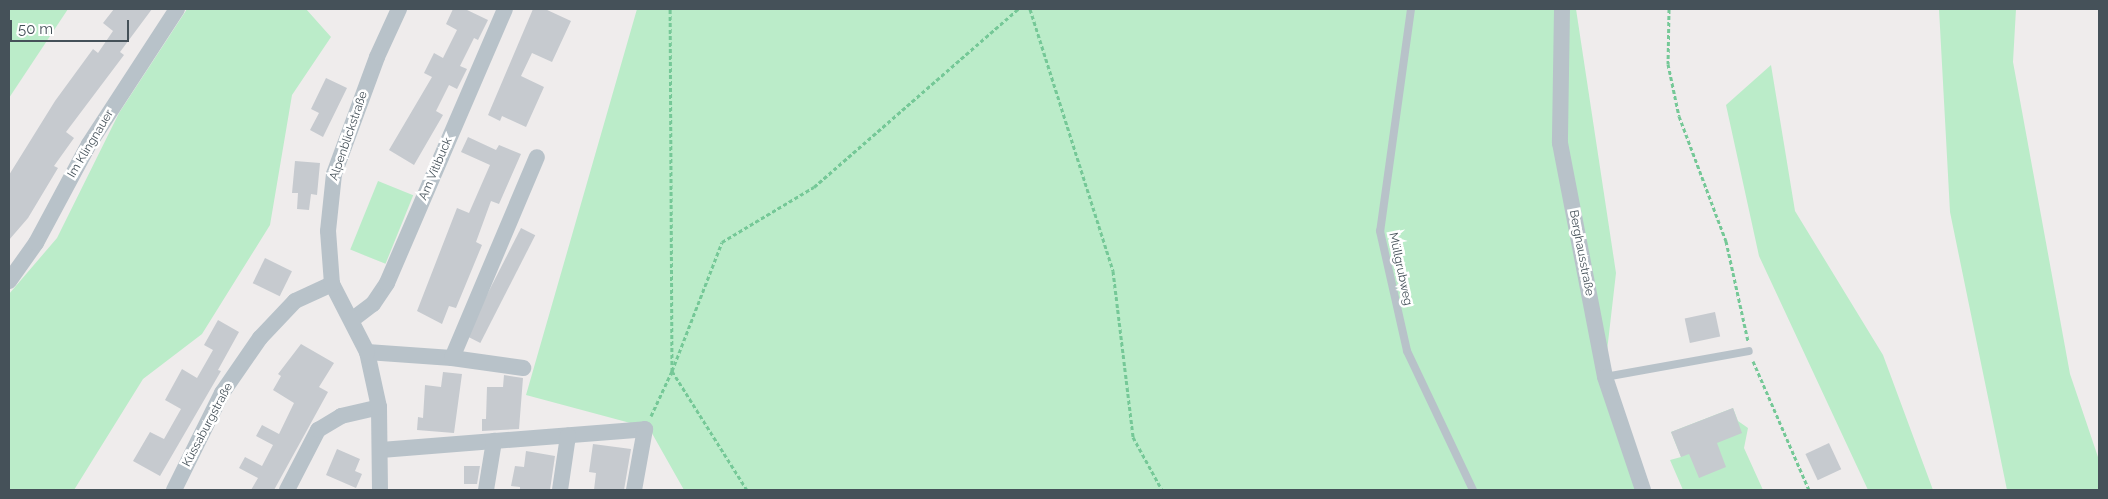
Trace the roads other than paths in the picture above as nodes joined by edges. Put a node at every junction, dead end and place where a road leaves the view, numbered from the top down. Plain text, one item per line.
1 (177, 9) edge
2 (399, 9) edge
3 (505, 9) edge
4 (1411, 9) edge
5 (1562, 9) edge
6 (537, 157) dead end
7 (9, 281) edge
8 (332, 284) junction
9 (353, 319) junction
10 (367, 352) junction
11 (1749, 352) road end
12 (452, 358) junction
13 (524, 368) dead end
14 (1605, 377) junction
15 (379, 407) junction
16 (568, 436) junction
17 (494, 441) junction
18 (381, 450) junction
19 (174, 490) edge
20 (287, 490) edge
21 (380, 490) edge
22 (486, 490) edge
23 (560, 490) edge
24 (634, 490) edge
25 (1473, 490) edge
26 (1643, 490) edge

1 - 7 street, Im Klingnauer
2 - 8 street, Alpenblickstraße
3 - 9 street, Am Vitibuck
4 - 25 lane, Müllgrubweg
5 - 14 street, Berghausstraße
6 - 12 street
8 - 9 street, Alpenblickstraße
8 - 19 street, Küssaburgstraße
9 - 10 street, Alpenblickstraße
10 - 12 street
10 - 15 street, Alpenblickstraße
11 - 14 lane
12 - 13 street
14 - 26 street, Berghausstraße
15 - 18 street, Alpenblickstraße
15 - 20 street
16 - 17 street
16 - 23 street
16 - 24 street
17 - 18 street
17 - 22 street
18 - 21 street, Alpenblickstraße

